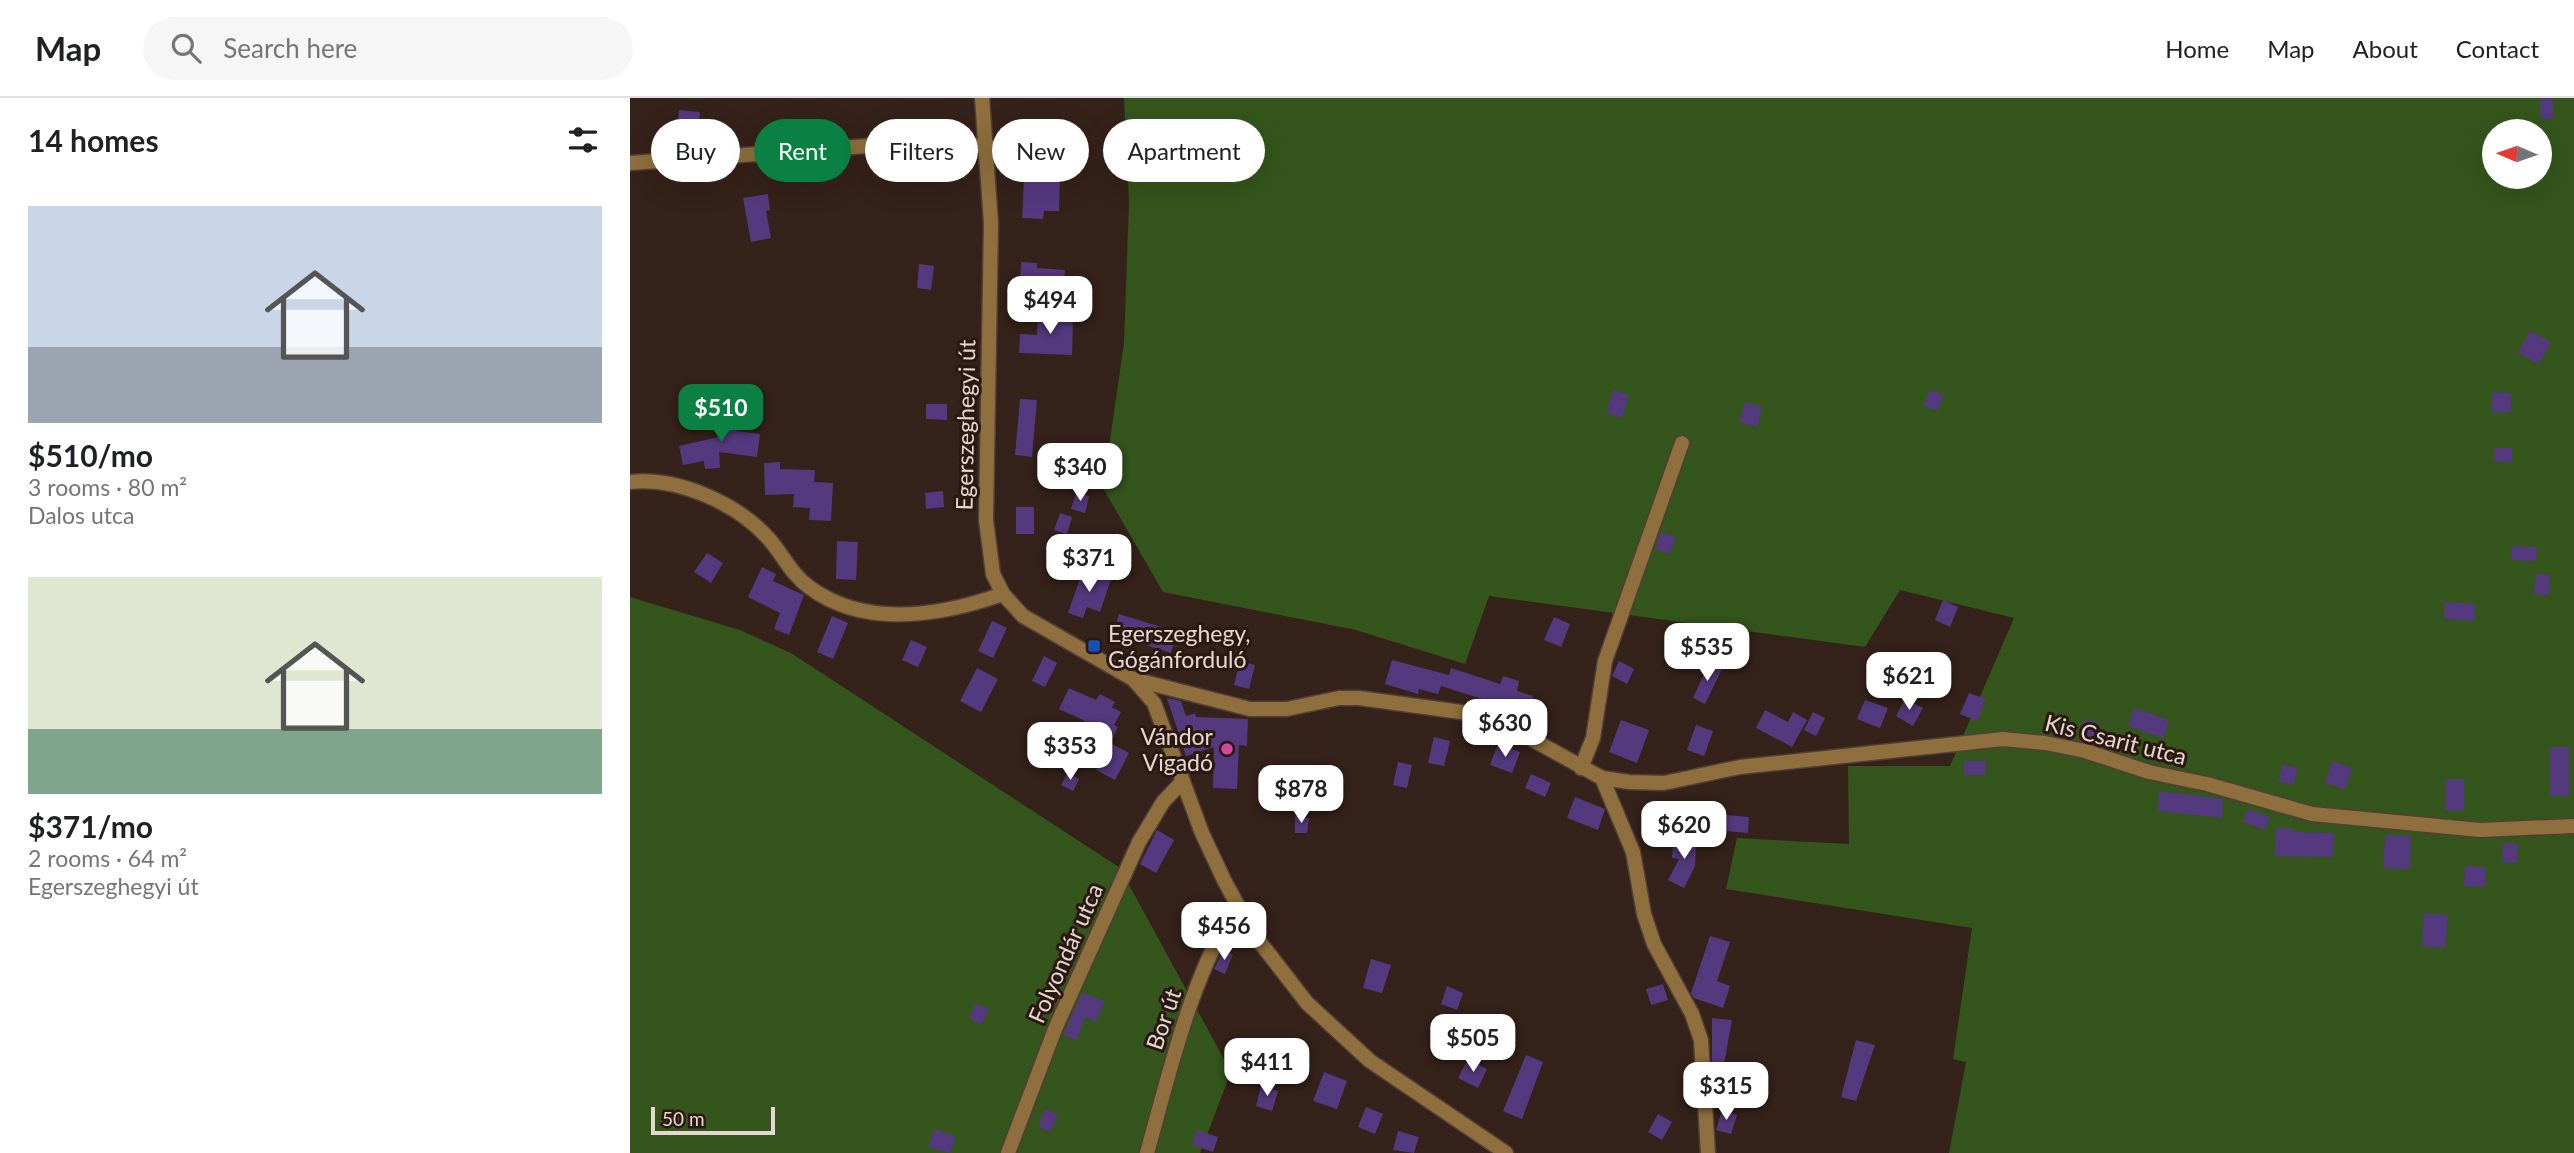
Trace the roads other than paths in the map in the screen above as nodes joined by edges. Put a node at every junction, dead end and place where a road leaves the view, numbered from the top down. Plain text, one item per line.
1 (982, 98) edge
2 (988, 146) junction
3 (630, 163) edge
4 (1682, 443) dead end
5 (630, 482) edge
6 (1003, 594) junction
7 (1133, 679) junction
8 (1581, 768) junction
9 (1602, 778) junction
10 (1183, 781) junction
11 (2574, 826) edge
12 (1237, 907) junction
13 (1008, 1153) edge
14 (1147, 1153) edge
15 (1506, 1153) edge
16 (1708, 1153) edge

1 - 2 street, Egerszeghegyi út
2 - 3 street
2 - 6 street, Egerszeghegyi út
4 - 8 street
5 - 6 street
6 - 7 street, Egerszeghegyi út
7 - 8 street, Egerszeghegyi út
7 - 10 street, Egerszeghegyi út
8 - 9 street, Egerszeghegyi út
9 - 11 street, Kis Csarit utca
9 - 16 street
10 - 12 street, Egerszeghegyi út
10 - 13 street, Folyondár utca
12 - 14 street, Bor út
12 - 15 street, Egerszeghegyi út

